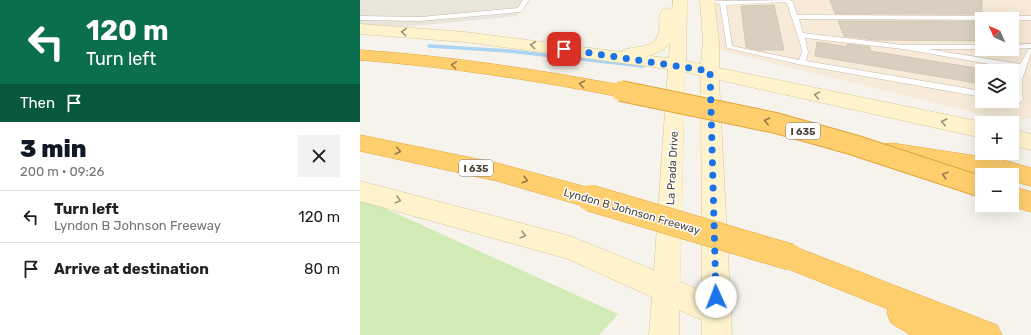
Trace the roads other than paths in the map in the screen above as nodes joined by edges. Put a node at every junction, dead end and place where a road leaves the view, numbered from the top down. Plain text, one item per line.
1 (526, 0) edge
2 (670, 0) edge
3 (680, 0) edge
4 (708, 0) edge
5 (723, 3) junction
6 (795, 17) junction
7 (360, 18) edge
8 (1031, 18) edge
9 (360, 29) edge
10 (800, 35) junction
11 (1031, 46) edge
12 (903, 47) junction
13 (975, 47) edge
14 (1019, 47) edge
15 (1031, 51) edge
16 (608, 54) junction
17 (360, 55) edge
18 (802, 63) junction
19 (677, 65) junction
20 (1022, 68) junction
21 (710, 71) junction
22 (1019, 82) edge
23 (975, 93) edge
24 (975, 128) edge
25 (1019, 139) edge
26 (1031, 142) edge
27 (360, 143) edge
28 (852, 145) junction
29 (1031, 177) edge
30 (975, 185) edge
31 (360, 191) edge
32 (1019, 198) edge
33 (1031, 202) edge
34 (846, 279) junction
35 (666, 288) junction
36 (717, 323) edge
37 (664, 335) edge
38 (939, 335) edge
39 (986, 335) edge

1 - 7 lane
2 - 16 main road
3 - 19 main road, La Prada Drive
4 - 5 lane
4 - 21 main road
5 - 6 lane
5 - 18 lane
6 - 8 lane
6 - 10 lane
16 -> 9 main road
10 - 12 lane
10 - 18 lane
11 - 14 lane
12 - 13 lane
12 - 20 lane
15 - 20 lane
16 - 19 main road
28 -> 17 highway, I 635, bridge
18 - 23 lane
19 - 21 main road
19 - 35 main road, La Prada Drive
20 - 22 lane
24 -> 21 main road
21 - 36 main road
25 - 26 main road
27 -> 34 highway, Lyndon B Johnson Freeway / I 635, bridge
28 - 29 highway, bridge
30 -> 28 highway, I 635, bridge
31 -> 35 main road
32 - 33 highway
34 - 38 highway
34 - 39 highway, Lyndon B Johnson Freeway / I 635
35 - 36 main road
35 - 37 main road, La Prada Drive

